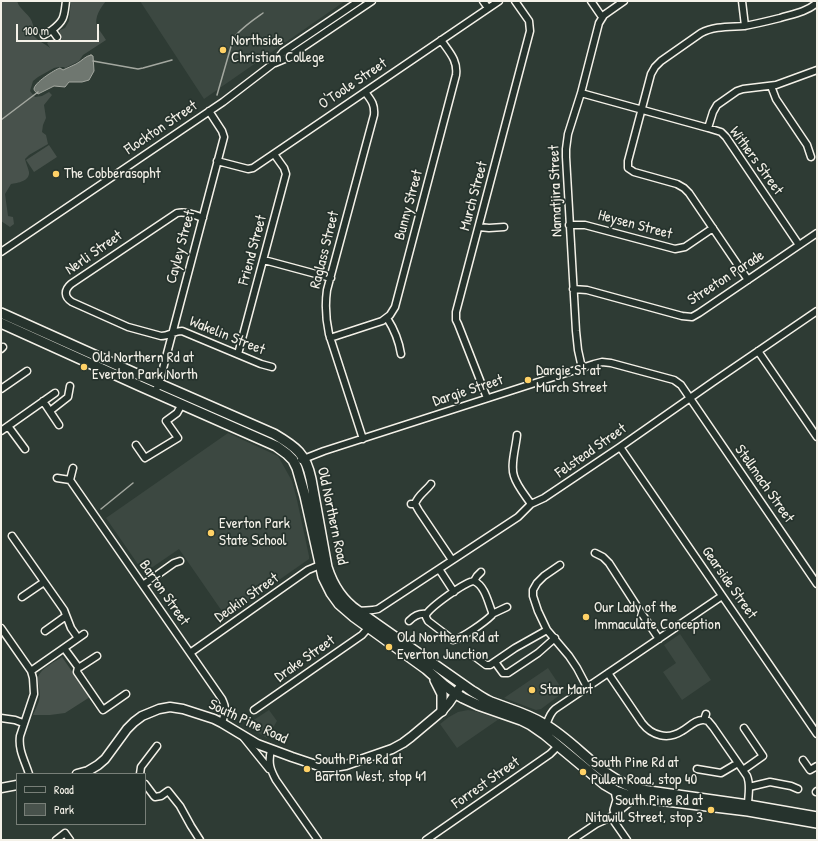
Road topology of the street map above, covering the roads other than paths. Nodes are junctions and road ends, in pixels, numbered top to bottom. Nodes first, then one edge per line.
1 (66, 1) edge
2 (359, 1) edge
3 (372, 1) edge
4 (483, 1) edge
5 (499, 1) edge
6 (515, 1) edge
7 (591, 1) edge
8 (624, 1) edge
9 (742, 1) edge
10 (817, 3) edge
11 (488, 8) junction
12 (602, 17) junction
13 (745, 26) junction
14 (52, 30) junction
15 (44, 35) dead end
16 (57, 37) dead end
17 (442, 40) junction
18 (274, 63) junction
19 (817, 70) edge
20 (771, 86) junction
21 (365, 92) junction
22 (581, 93) junction
23 (642, 110) junction
24 (209, 111) junction
25 (708, 128) junction
26 (274, 154) junction
27 (812, 156) dead end
28 (217, 161) junction
29 (203, 218) junction
30 (569, 224) junction
31 (479, 227) junction
32 (504, 227) dead end
33 (712, 228) junction
34 (817, 233) edge
35 (800, 245) junction
36 (1, 252) edge
37 (264, 260) junction
38 (331, 278) junction
39 (748, 280) junction
40 (573, 290) junction
41 (817, 311) edge
42 (1, 312) edge
43 (387, 318) junction
44 (1, 323) edge
45 (172, 333) junction
46 (330, 338) junction
47 (758, 351) junction
48 (238, 354) junction
49 (401, 354) dead end
50 (272, 367) dead end
51 (582, 368) junction
52 (27, 371) dead end
53 (139, 375) junction
54 (159, 384) junction
55 (70, 386) dead end
56 (140, 386) junction
57 (1, 389) edge
58 (55, 393) dead end
59 (155, 393) junction
60 (487, 398) junction
61 (689, 398) junction
62 (43, 401) junction
63 (182, 404) junction
64 (50, 411) junction
65 (60, 425) dead end
66 (8, 426) junction
67 (1, 431) edge
68 (517, 435) dead end
69 (817, 437) edge
70 (363, 439) junction
71 (136, 445) dead end
72 (620, 447) junction
73 (25, 449) dead end
74 (304, 459) junction
75 (295, 463) junction
76 (73, 468) dead end
77 (57, 478) dead end
78 (70, 480) junction
79 (432, 484) dead end
80 (531, 504) junction
81 (12, 536) dead end
82 (595, 553) dead end
83 (452, 560) junction
84 (180, 561) dead end
85 (320, 565) junction
86 (560, 565) dead end
87 (439, 569) junction
88 (481, 572) dead end
89 (474, 581) junction
90 (44, 582) junction
91 (817, 584) edge
92 (142, 586) junction
93 (454, 592) junction
94 (722, 596) junction
95 (22, 597) dead end
96 (507, 607) dead end
97 (378, 609) junction
98 (358, 611) junction
99 (426, 614) junction
100 (492, 614) junction
101 (66, 616) junction
102 (410, 621) dead end
103 (372, 626) junction
104 (1, 628) edge
105 (547, 630) junction
106 (45, 631) dead end
107 (84, 634) dead end
108 (78, 638) junction
109 (555, 638) junction
110 (659, 638) junction
111 (64, 648) junction
112 (190, 654) junction
113 (97, 656) dead end
114 (474, 656) dead end
115 (495, 662) junction
116 (78, 667) junction
117 (31, 671) junction
118 (608, 673) junction
119 (431, 674) junction
120 (462, 684) junction
121 (587, 687) junction
122 (126, 694) dead end
123 (456, 694) junction
124 (254, 710) dead end
125 (442, 711) junction
126 (1, 718) edge
127 (24, 723) junction
128 (222, 723) junction
129 (744, 728) dead end
130 (545, 729) junction
131 (817, 734) edge
132 (241, 735) junction
133 (157, 746) dead end
134 (558, 746) junction
135 (271, 750) junction
136 (803, 760) dead end
137 (738, 763) junction
138 (817, 766) edge
139 (696, 769) dead end
140 (743, 770) junction
141 (272, 772) junction
142 (29, 773) edge
143 (81, 773) edge
144 (140, 773) edge
145 (16, 785) edge
146 (146, 785) edge
147 (749, 787) junction
148 (1, 788) edge
149 (798, 789) dead end
150 (616, 791) junction
151 (633, 792) junction
152 (748, 805) junction
153 (613, 813) junction
154 (817, 816) edge
155 (817, 823) edge
156 (56, 840) edge
157 (70, 840) edge
158 (200, 840) edge
159 (318, 840) edge
160 (426, 840) edge
161 (572, 840) edge
162 (627, 840) edge

1 - 14 street
2 - 18 street, Flockton Street
3 - 18 street, Flockton Street
4 - 11 street
5 - 11 street, O'Toole Street
6 - 31 street, Murch Street
7 - 12 street
8 - 12 street
9 - 13 street
10 - 13 street
11 - 17 street, O'Toole Street
12 - 22 street, Namatjira Street
13 - 23 street
14 - 15 street
14 - 16 street
17 - 21 street, O'Toole Street
17 - 43 street, Bunny Street
18 - 24 street, Flockton Street
19 - 20 street
20 - 25 street
20 - 27 street
21 - 26 street, O'Toole Street
21 - 38 street, Raglass Street
22 - 23 street, Withers Street
22 - 30 street, Namatjira Street
23 - 25 street, Withers Street
23 - 33 street
24 - 28 street, Cayley Street
24 - 36 street, Flockton Street
25 - 35 street, Withers Street
26 - 28 street, O'Toole Street
26 - 37 street, Friend Street
28 - 29 street, Cayley Street
29 - 45 street, Cayley Street
29 - 45 street, Nerli Street
30 - 33 street, Heysen Street
30 - 40 street, Namatjira Street
31 - 32 street
31 - 60 street, Murch Street
33 - 39 street
34 - 35 street, Streeton Parade
35 - 39 street, Streeton Parade
37 - 38 street
37 - 48 street, Friend Street
38 - 46 street, Raglass Street
39 - 40 street, Streeton Parade
40 - 51 street, Namatjira Street
41 - 47 street, Felstead Street
42 - 53 highway, Old Northern Road
43 - 46 street
43 - 49 street
44 - 56 highway, Old Northern Road
45 - 48 street, Wakelin Street
45 - 54 street, Cayley Street
46 - 70 street, Raglass Street
47 - 61 street, Felstead Street
47 - 69 street
48 - 50 street, Wakelin Street
51 - 60 street, Dargie Street
51 - 61 street, Dargie Street
52 - 57 street
53 - 54 highway, Old Northern Road
53 - 56 highway
54 - 59 street, Cayley Street
54 - 74 highway, Old Northern Road
55 - 64 street
56 - 59 highway, Old Northern Road
58 - 62 street
59 - 63 highway, Old Northern Road
60 - 70 street, Dargie Street
61 - 72 street, Felstead Street
61 - 91 street, Stellmach Street
62 - 64 street
62 - 66 street
63 - 71 street
63 - 75 highway, Old Northern Road
64 - 65 street
66 - 67 street
66 - 73 street
68 - 80 street
70 - 74 street, Dargie Street
72 - 80 street, Felstead Street
72 - 94 street, Gearside Street
74 - 75 street, Dargie Street
74 - 98 highway, Old Northern Road
75 - 85 highway, Old Northern Road
76 - 78 street
77 - 78 street
78 - 92 street, Barton Street
79 - 83 street
80 - 83 street, Felstead Street
81 - 90 street
82 - 110 street
83 - 87 street, Felstead Street
84 - 92 street
85 - 103 highway, Old Northern Road
85 - 112 street, Deakin Street
86 - 105 street
87 - 93 street
87 - 97 street, Felstead Street
88 - 89 street
89 - 93 street
89 - 100 street
90 - 95 street
90 - 101 street
92 - 112 street, Barton Street
93 - 99 street
94 - 110 street
94 - 131 street, Gearside Street
96 - 100 street
97 - 98 street, Felstead Street
97 - 103 street
98 - 103 highway, Old Northern Road
99 - 100 street
99 - 102 street
101 - 106 street
101 - 108 street
103 - 119 highway, Old Northern Road
103 - 120 highway, Old Northern Road
103 - 124 street, Drake Street
104 - 117 street
105 - 109 street
105 - 115 street
107 - 108 street
108 - 111 street
109 - 115 street
109 - 121 street
110 - 118 street
111 - 116 street
111 - 117 street
112 - 128 street, Barton Street
113 - 116 street
114 - 115 street
116 - 122 street
117 - 127 street
118 - 121 street
118 - 137 street
119 - 123 highway, Old Northern Road
119 - 125 highway
120 - 123 main road, South Pine Road
120 - 130 highway
121 - 130 street
123 - 125 main road, South Pine Road
123 - 130 highway
125 - 135 main road, South Pine Road
126 - 127 street
127 - 142 street
128 - 132 main road, South Pine Road
128 - 143 main road, South Pine Road
129 - 140 street
130 - 134 highway
130 - 151 highway
132 - 135 main road, South Pine Road
132 - 141 street
133 - 144 street
134 - 150 highway
134 - 160 street, Forrest Street
135 - 141 street
136 - 138 street
137 - 139 street
137 - 140 street
140 - 147 street
141 - 159 street
145 - 148 main road
146 - 158 street
147 - 149 street
147 - 152 street
150 - 151 highway
150 - 153 highway
151 - 152 highway
151 - 153 street
151 - 155 highway
152 - 154 highway
153 - 161 street
153 - 162 street
156 - 157 street

